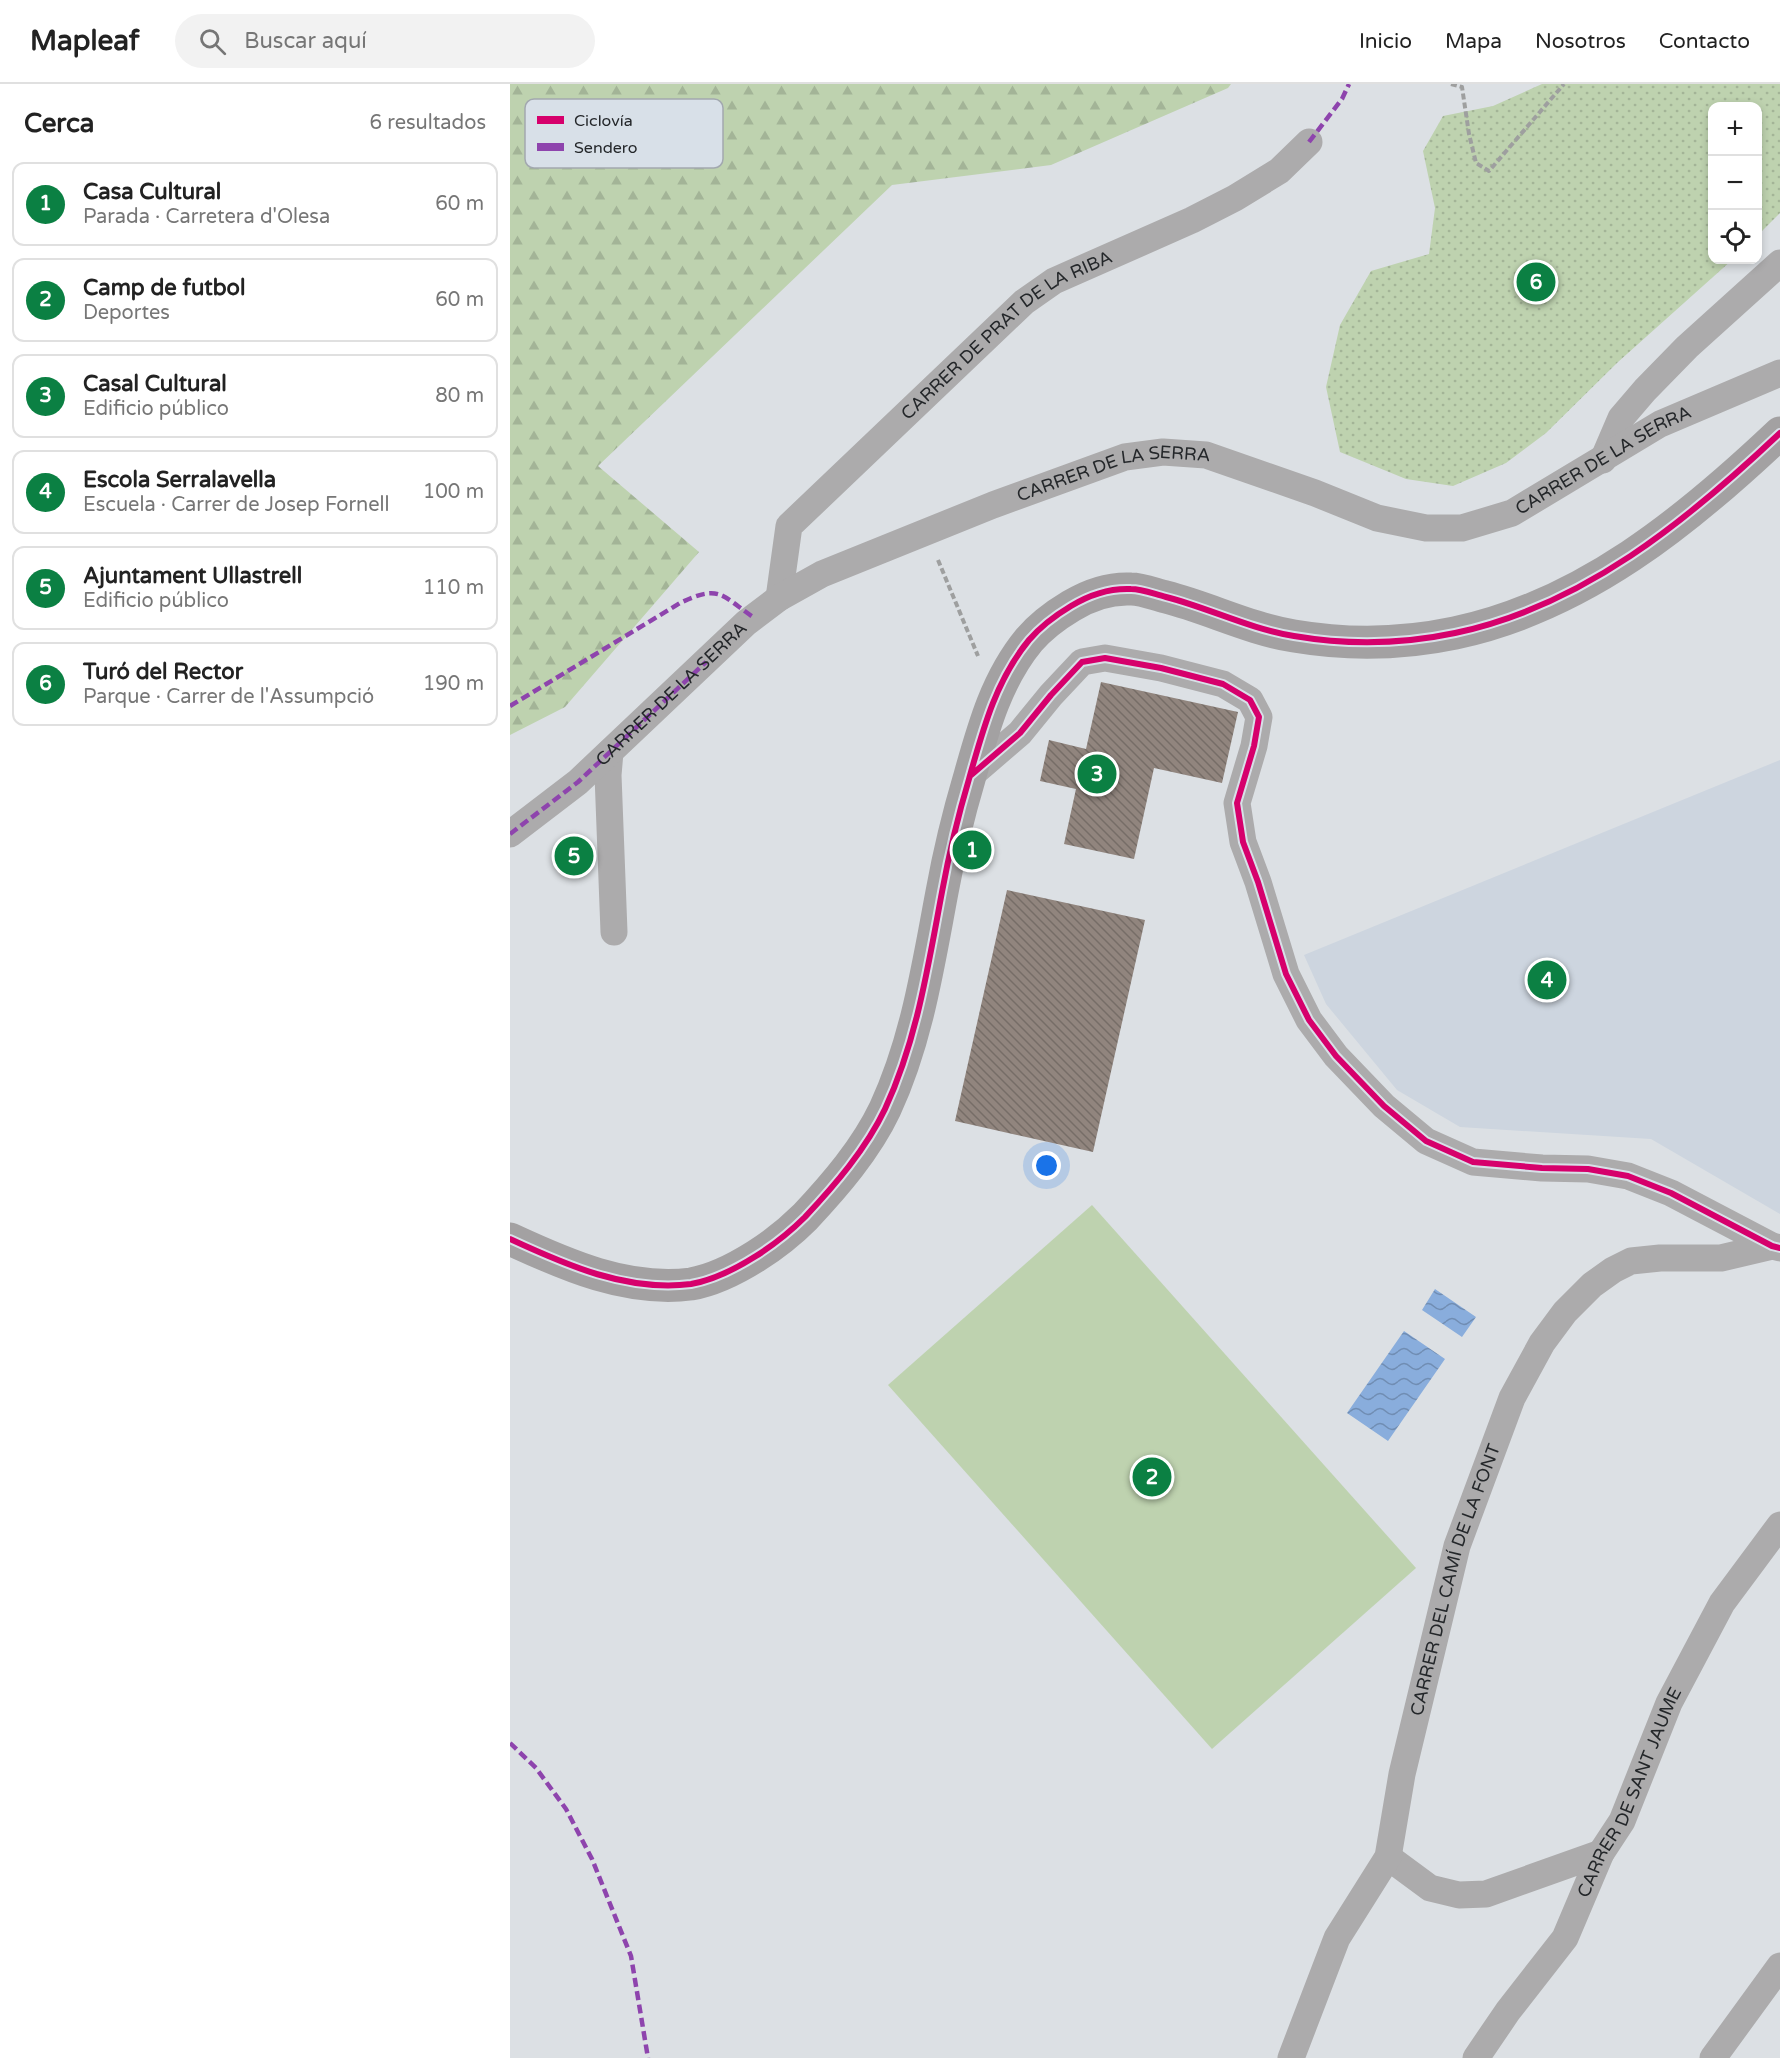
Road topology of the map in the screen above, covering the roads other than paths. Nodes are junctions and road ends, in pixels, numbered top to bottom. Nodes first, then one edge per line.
1 (1309, 141) dead end
2 (1780, 263) edge
3 (1780, 373) edge
4 (1780, 433) edge
5 (1603, 460) junction
6 (780, 598) junction
7 (610, 752) junction
8 (970, 776) junction
9 (510, 834) edge
10 (614, 932) dead end
11 (510, 1239) edge
12 (1776, 1247) edge
13 (1780, 1526) edge
14 (1601, 1853) junction
15 (1388, 1857) junction
16 (1780, 1966) edge
17 (1291, 2058) edge
18 (1476, 2058) edge
19 (1713, 2058) edge

1 - 6 street, CARRER DE PRAT DE LA RIBA
2 - 5 street
3 - 5 street, CARRER DE LA SERRA
4 - 8 street
5 - 6 street, CARRER DE LA SERRA
6 - 7 street, CARRER DE LA SERRA
7 - 9 street, CARRER DE LA SERRA
7 - 10 street
8 - 11 street
8 - 12 street
12 - 15 street, CARRER DEL CAMÍ DE LA FONT
13 - 14 street, CARRER DE SANT JAUME
14 - 15 street
14 - 18 street, CARRER DE SANT JAUME
15 - 17 street
16 - 19 street

